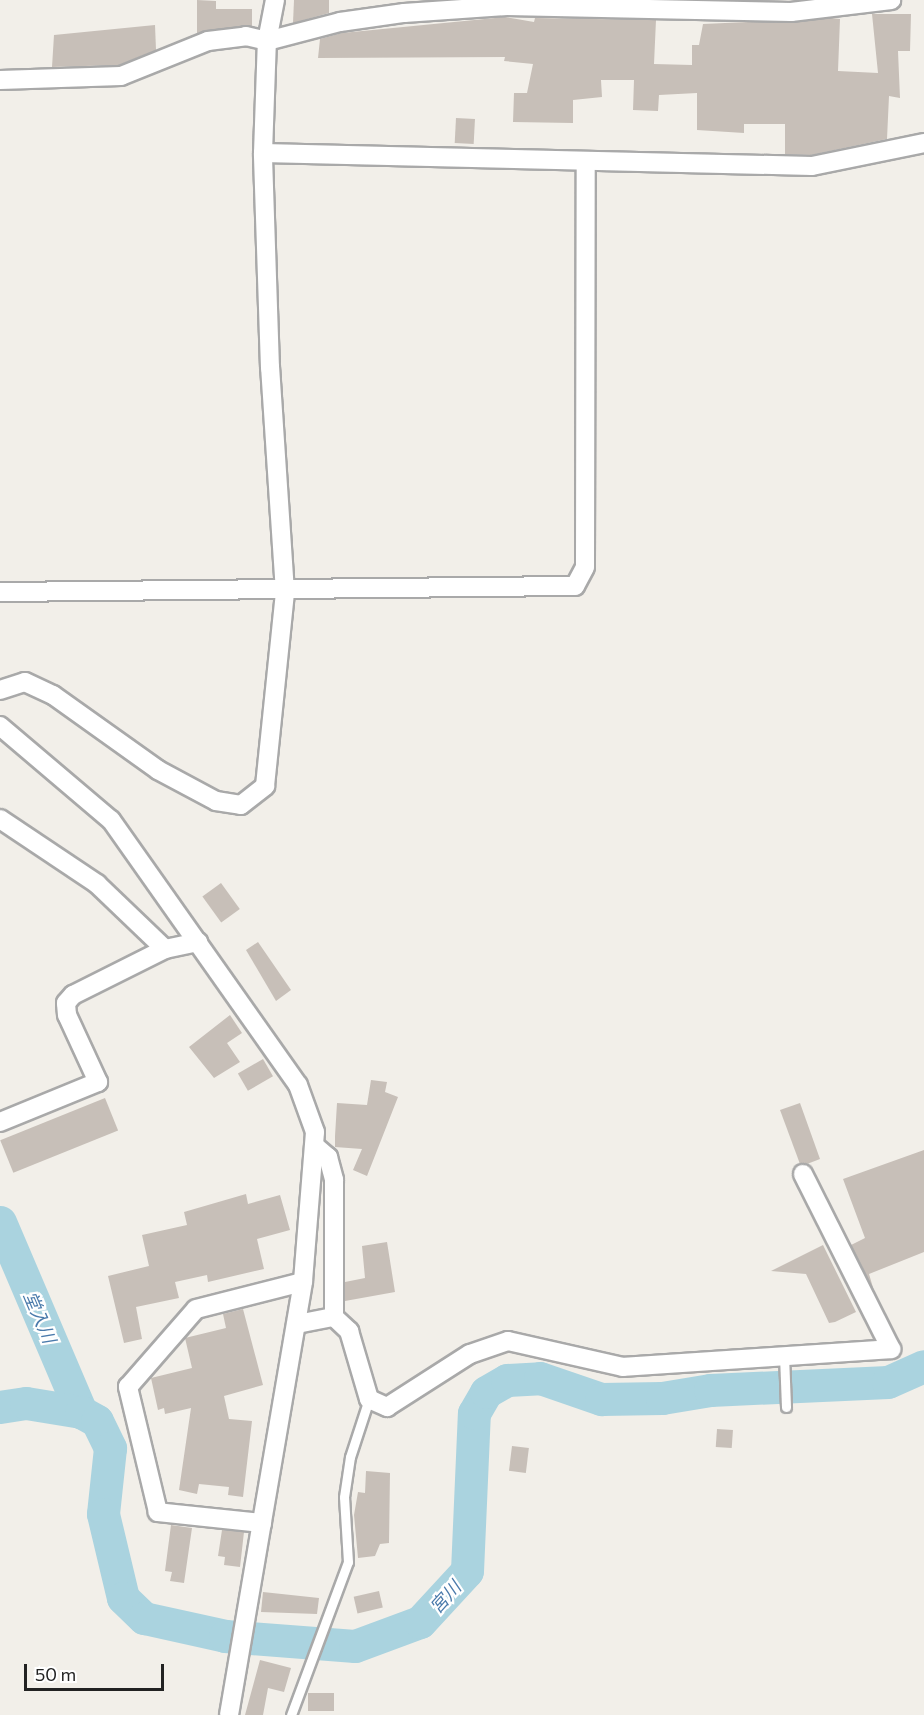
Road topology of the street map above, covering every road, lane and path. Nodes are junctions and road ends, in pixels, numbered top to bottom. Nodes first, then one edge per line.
1 (275, 0) edge
2 (891, 0) edge
3 (550, 3) edge
4 (267, 41) junction
5 (0, 80) edge
6 (924, 143) edge
7 (263, 153) junction
8 (586, 161) junction
9 (0, 592) edge
10 (285, 592) junction
11 (0, 690) edge
12 (0, 726) edge
13 (0, 819) edge
14 (198, 942) junction
15 (165, 949) junction
16 (0, 1122) edge
17 (316, 1147) junction
18 (803, 1174) dead end
19 (303, 1282) junction
20 (334, 1317) junction
21 (297, 1324) junction
22 (784, 1354) junction
23 (369, 1399) junction
24 (786, 1403) dead end
25 (262, 1523) junction
26 (229, 1715) edge
27 (291, 1715) edge

1 - 4 street
2 - 3 street
3 - 4 street
4 - 5 street
4 - 7 street
6 - 8 street
7 - 8 street
7 - 10 street
8 - 10 street
9 - 10 street
10 - 11 street
12 - 14 street
13 - 15 street
14 - 15 street
14 - 17 street
15 - 16 street
17 - 19 street
17 - 20 street
18 - 22 street
19 - 21 street
19 - 25 street
20 - 21 street
20 - 23 street
21 - 25 street
22 - 23 street
22 - 24 lane
23 - 27 lane
25 - 26 street

